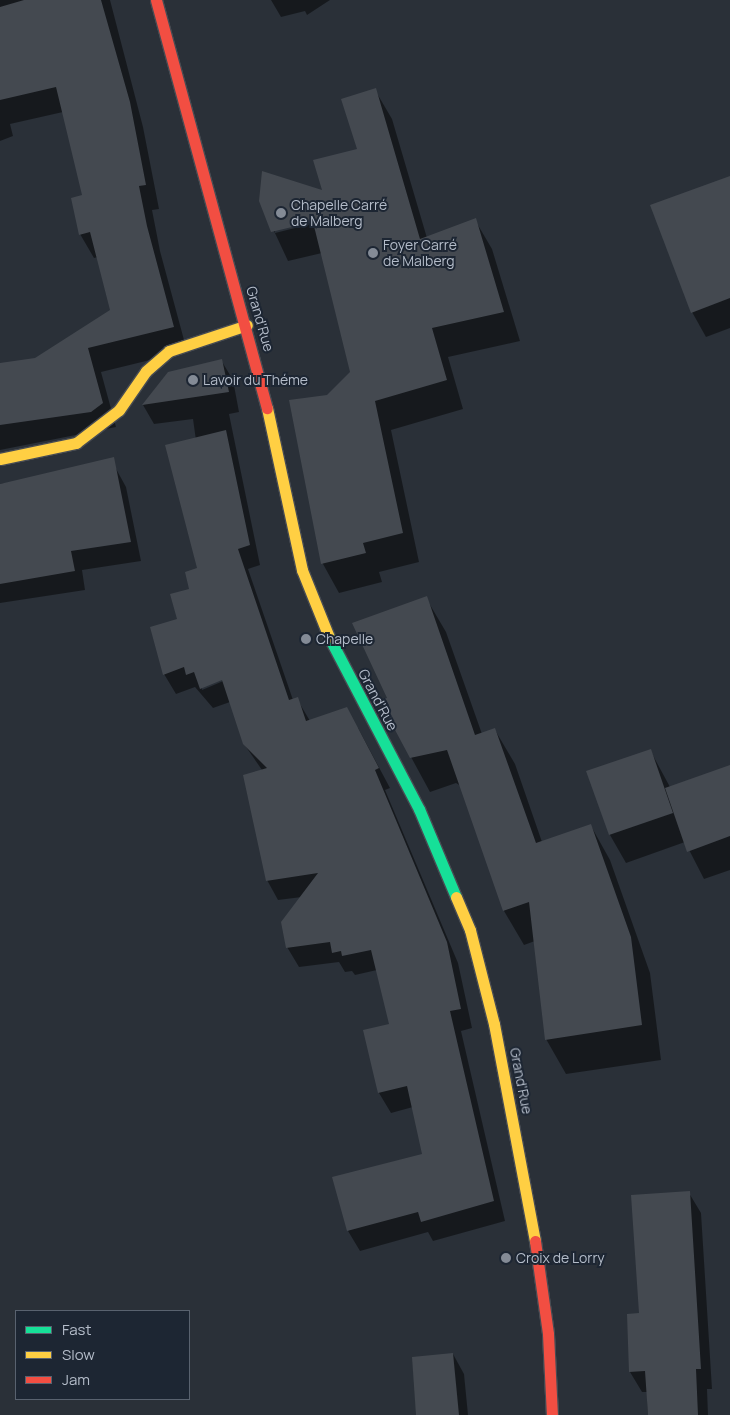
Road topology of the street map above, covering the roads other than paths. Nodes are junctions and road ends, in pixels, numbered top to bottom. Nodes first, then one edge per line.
1 (156, 0) edge
2 (247, 325) junction
3 (0, 459) edge
4 (552, 1415) edge

1 - 2 street, Grand'Rue
2 - 3 street
2 - 4 street, Grand'Rue

